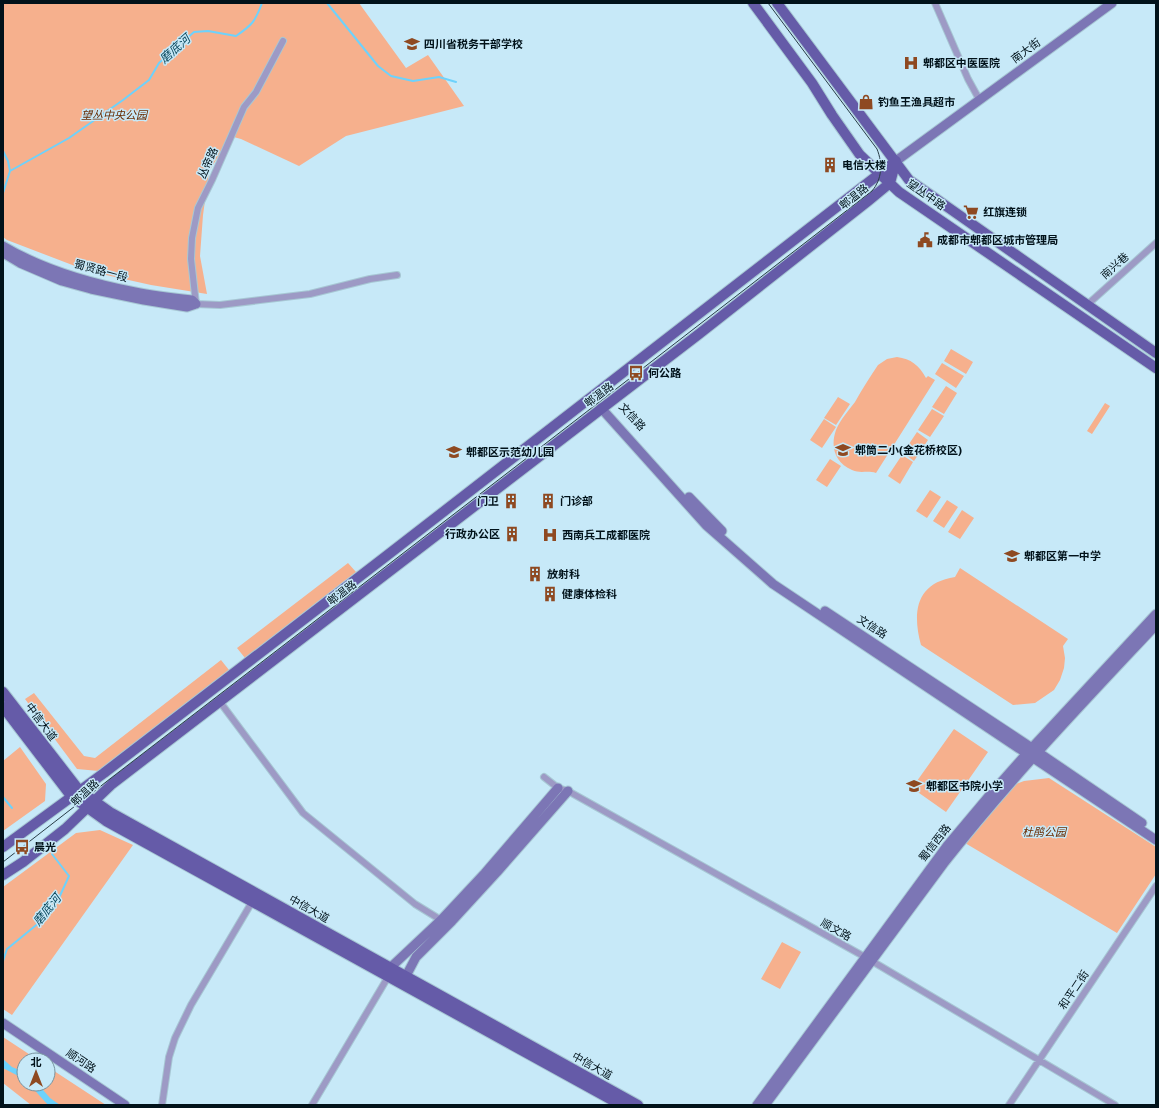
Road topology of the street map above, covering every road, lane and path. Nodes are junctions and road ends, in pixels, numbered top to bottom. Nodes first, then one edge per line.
1 (754, 3) edge
2 (777, 3) edge
3 (936, 3) edge
4 (1112, 3) edge
5 (283, 41) dead end
6 (979, 99) junction
7 (896, 161) junction
8 (880, 174) junction
9 (890, 183) junction
10 (1156, 243) edge
11 (4, 254) edge
12 (397, 275) dead end
13 (196, 304) junction
14 (1087, 304) junction
15 (1156, 352) edge
16 (1156, 368) edge
17 (603, 407) junction
18 (1156, 614) edge
19 (1156, 625) edge
20 (3, 692) edge
21 (220, 702) junction
22 (3, 707) edge
23 (1032, 753) junction
24 (544, 777) dead end
25 (558, 788) junction
26 (568, 790) junction
27 (75, 793) junction
28 (90, 804) junction
29 (1156, 833) edge
30 (1156, 840) edge
31 (3, 847) edge
32 (3, 875) edge
33 (1156, 886) edge
34 (252, 902) junction
35 (441, 920) junction
36 (868, 959) junction
37 (389, 972) junction
38 (406, 976) junction
39 (3, 1023) edge
40 (1040, 1060) junction
41 (125, 1105) edge
42 (162, 1105) edge
43 (312, 1105) edge
44 (621, 1105) edge
45 (638, 1105) edge
46 (757, 1105) edge
47 (765, 1105) edge
48 (1009, 1105) edge
49 (1115, 1105) edge

1 - 8 main road, 望丛中路
2 - 7 main road, 望丛中路
3 - 6 street
4 - 6 street, 南大街
5 - 13 street, 丛帝路
6 - 7 street, 南大街
7 - 8 main road, 郫温路
7 - 9 main road
7 - 14 main road, 望丛中路
8 - 9 main road, 望丛中路
8 - 27 main road, 郫温路
9 - 16 main road, 望丛中路
9 - 17 main road, 郫温路
10 - 14 street, 南兴巷
11 - 13 street, 蜀贤路一段
12 - 13 street, 蜀贤路一段
14 - 15 main road, 望丛中路
17 - 21 main road, 郫温路
17 - 23 street
18 - 23 street, 蜀信西路
19 - 23 street, 蜀信西路
20 - 27 main road, 中信大道
21 - 28 main road, 郫温路
21 - 35 street
22 - 27 main road, 中信大道
23 - 29 street
23 - 30 street
23 - 36 street, 蜀信西路
24 - 25 street, 顺文路
25 - 26 street, 顺文路
25 - 35 street
26 - 36 street, 顺文路
26 - 38 street
27 - 28 main road, 中信大道
27 - 31 main road, 郫温路
28 - 32 main road, 郫温路
28 - 34 main road, 中信大道
28 - 37 main road, 中信大道
33 - 40 street, 和平二街
34 - 37 main road, 中信大道
34 - 42 street
35 - 37 street
36 - 40 street, 顺文路
36 - 46 street, 蜀信西路
36 - 47 street, 蜀信西路
37 - 38 main road, 中信大道
37 - 43 street
37 - 44 main road, 中信大道
38 - 45 main road, 中信大道
39 - 41 street, 顺河路
40 - 48 street, 和平二街
40 - 49 street, 顺文路

